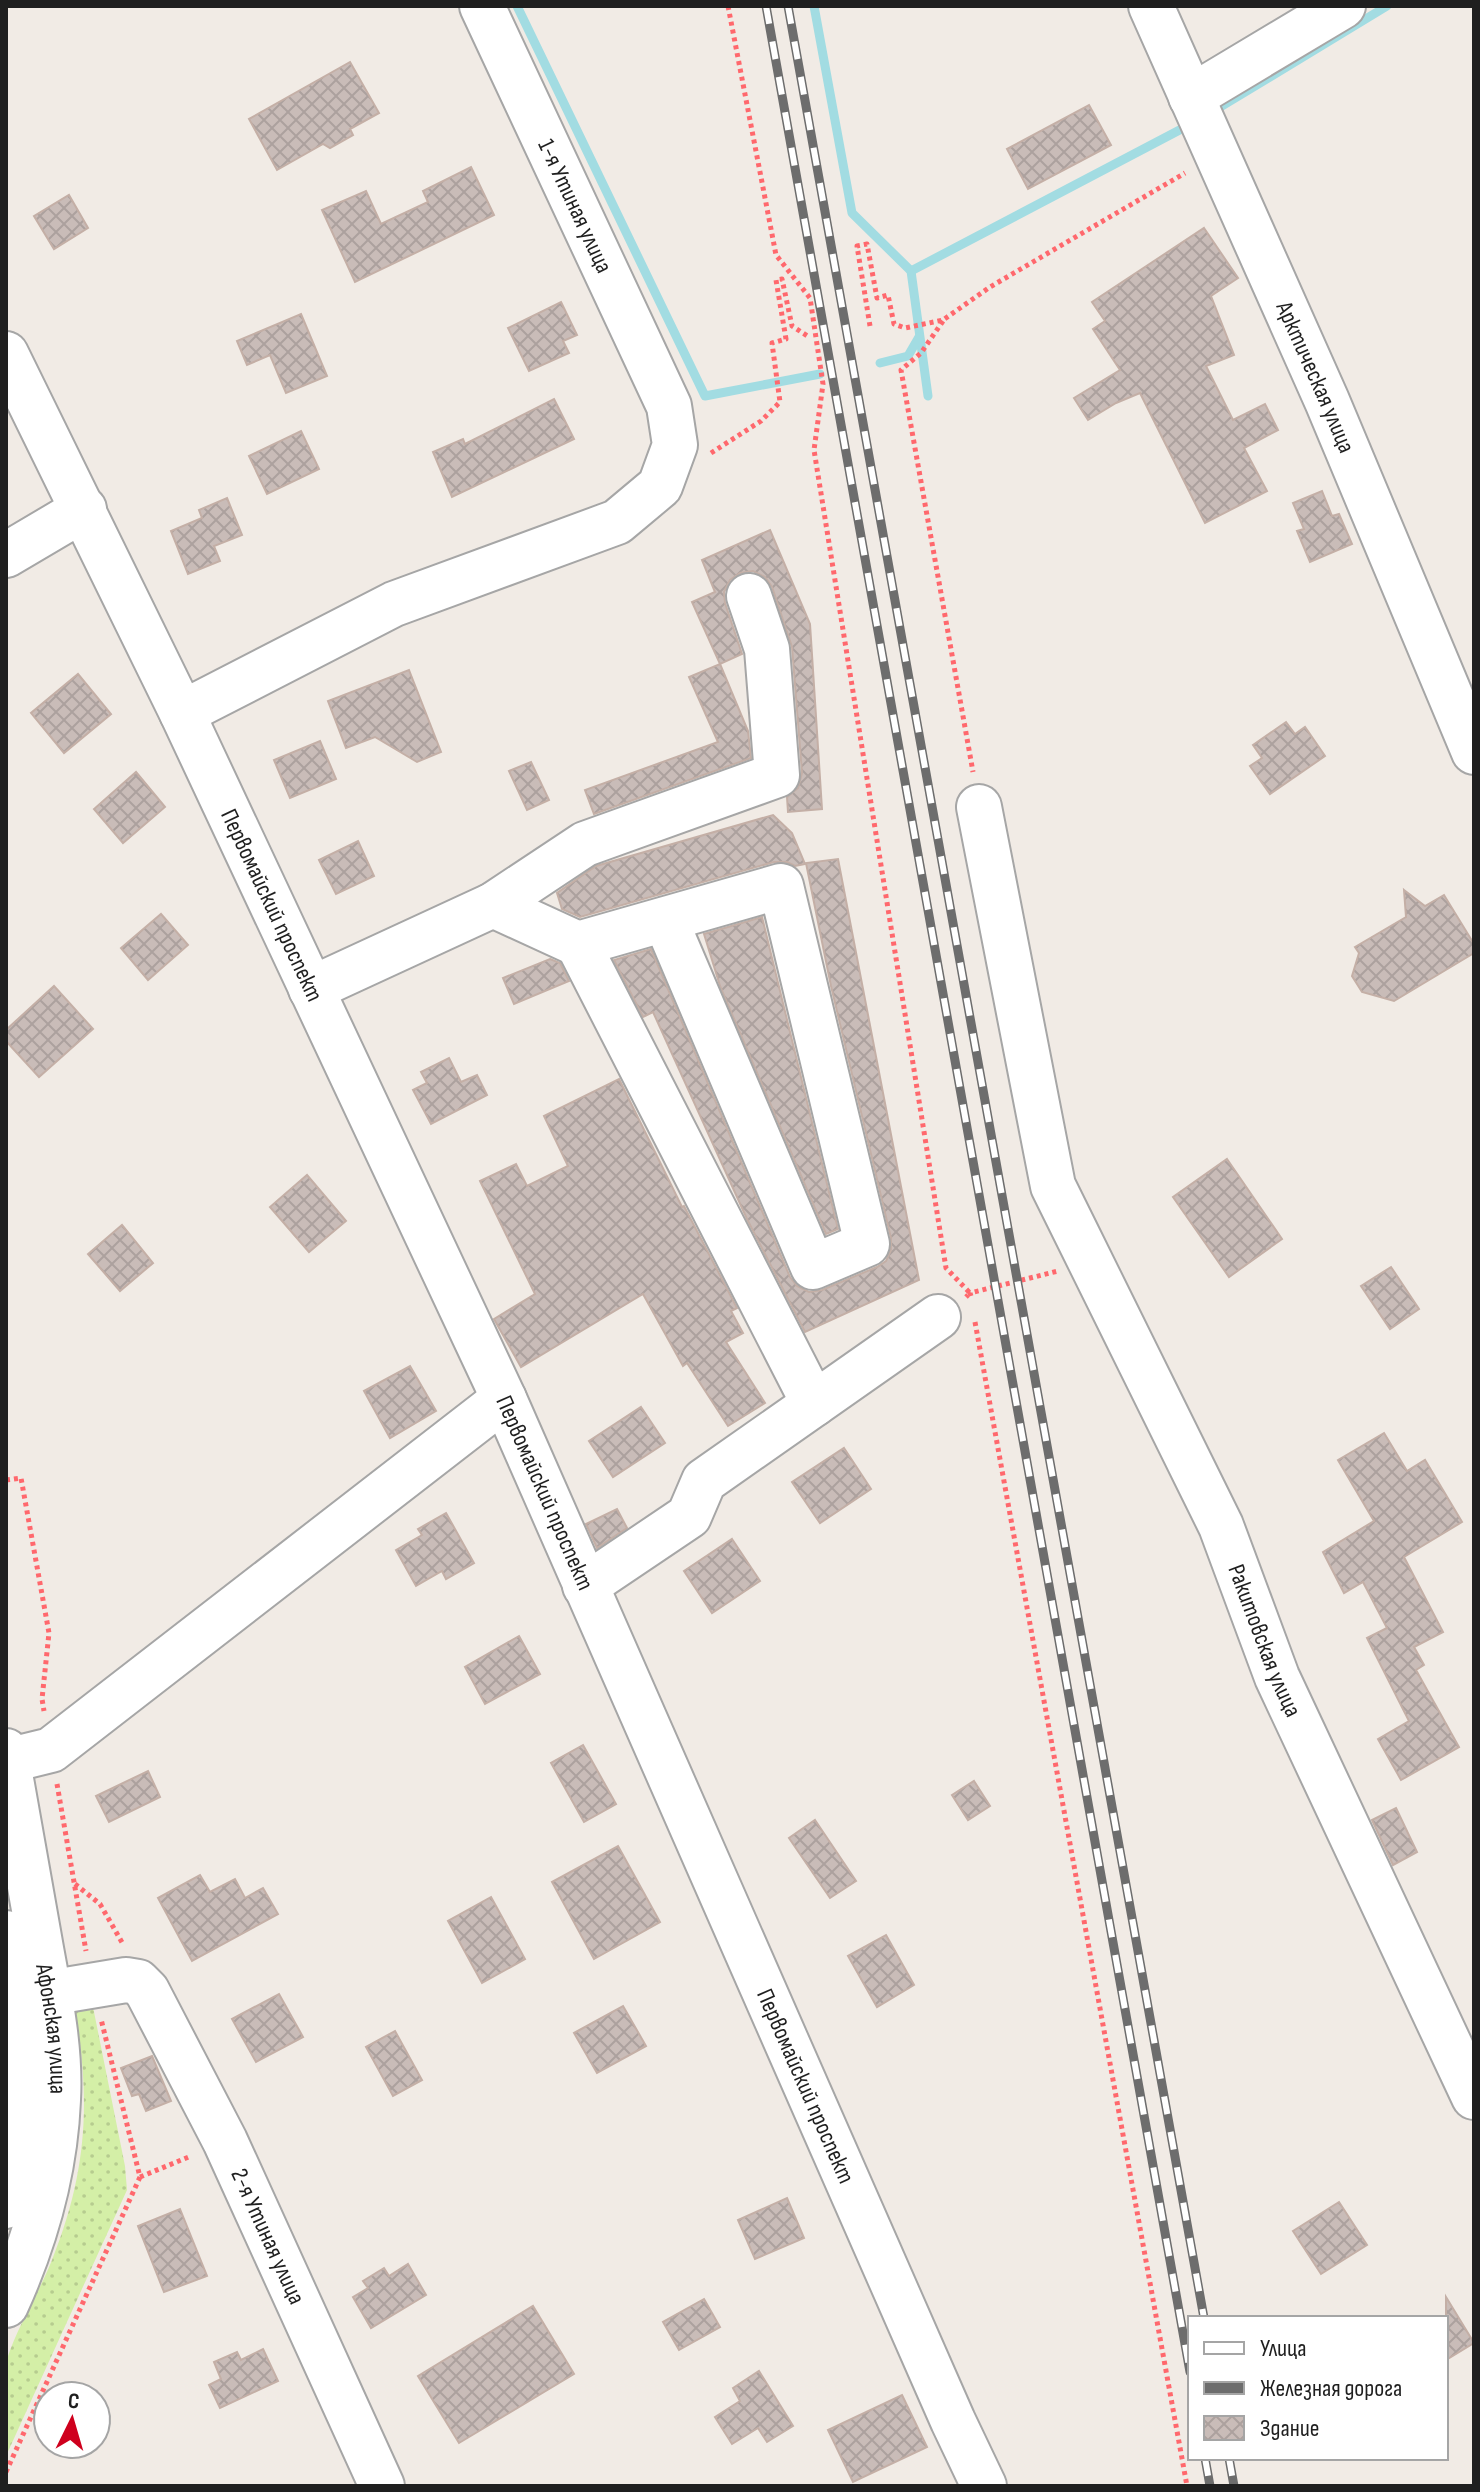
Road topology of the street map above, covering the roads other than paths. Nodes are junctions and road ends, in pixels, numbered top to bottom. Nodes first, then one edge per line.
1 (482, 6) edge
2 (1151, 6) edge
3 (1343, 6) edge
4 (1191, 97) junction
5 (6, 354) edge
6 (84, 509) junction
7 (6, 555) edge
8 (749, 596) dead end
9 (182, 713) junction
10 (1474, 752) edge
11 (979, 807) road end
12 (493, 905) junction
13 (665, 919) junction
14 (578, 944) junction
15 (311, 989) junction
16 (954, 1305) road end
17 (504, 1399) junction
18 (814, 1404) junction
19 (585, 1586) junction
20 (7, 1757) edge
21 (6, 1933) edge
22 (33, 1995) junction
23 (1474, 2097) edge
24 (6, 2206) edge
25 (6, 2305) edge
26 (382, 2486) edge
27 (984, 2486) edge

1 - 9 street, 1-я Утиная улица
2 - 4 street, Арктическая улица
3 - 4 street
4 - 10 street, Арктическая улица
5 - 6 street, Первомайский проспект
6 - 7 street
6 - 9 street, Первомайский проспект
8 - 12 street
9 - 15 street, Первомайский проспект
11 - 23 street, Ракитовская улица
12 - 14 street
12 - 15 street
13 - 13 street
13 - 14 street
14 - 18 street
15 - 17 street, Первомайский проспект
16 - 18 street
17 - 19 street, Первомайский проспект
17 - 20 street
18 - 19 street
19 - 27 street, Первомайский проспект
20 - 22 street, Афонская улица
21 - 22 street, Афонская улица
22 - 24 street, Афонская улица
22 - 25 street, Афонская улица
22 - 26 street, 2-я Утиная улица

